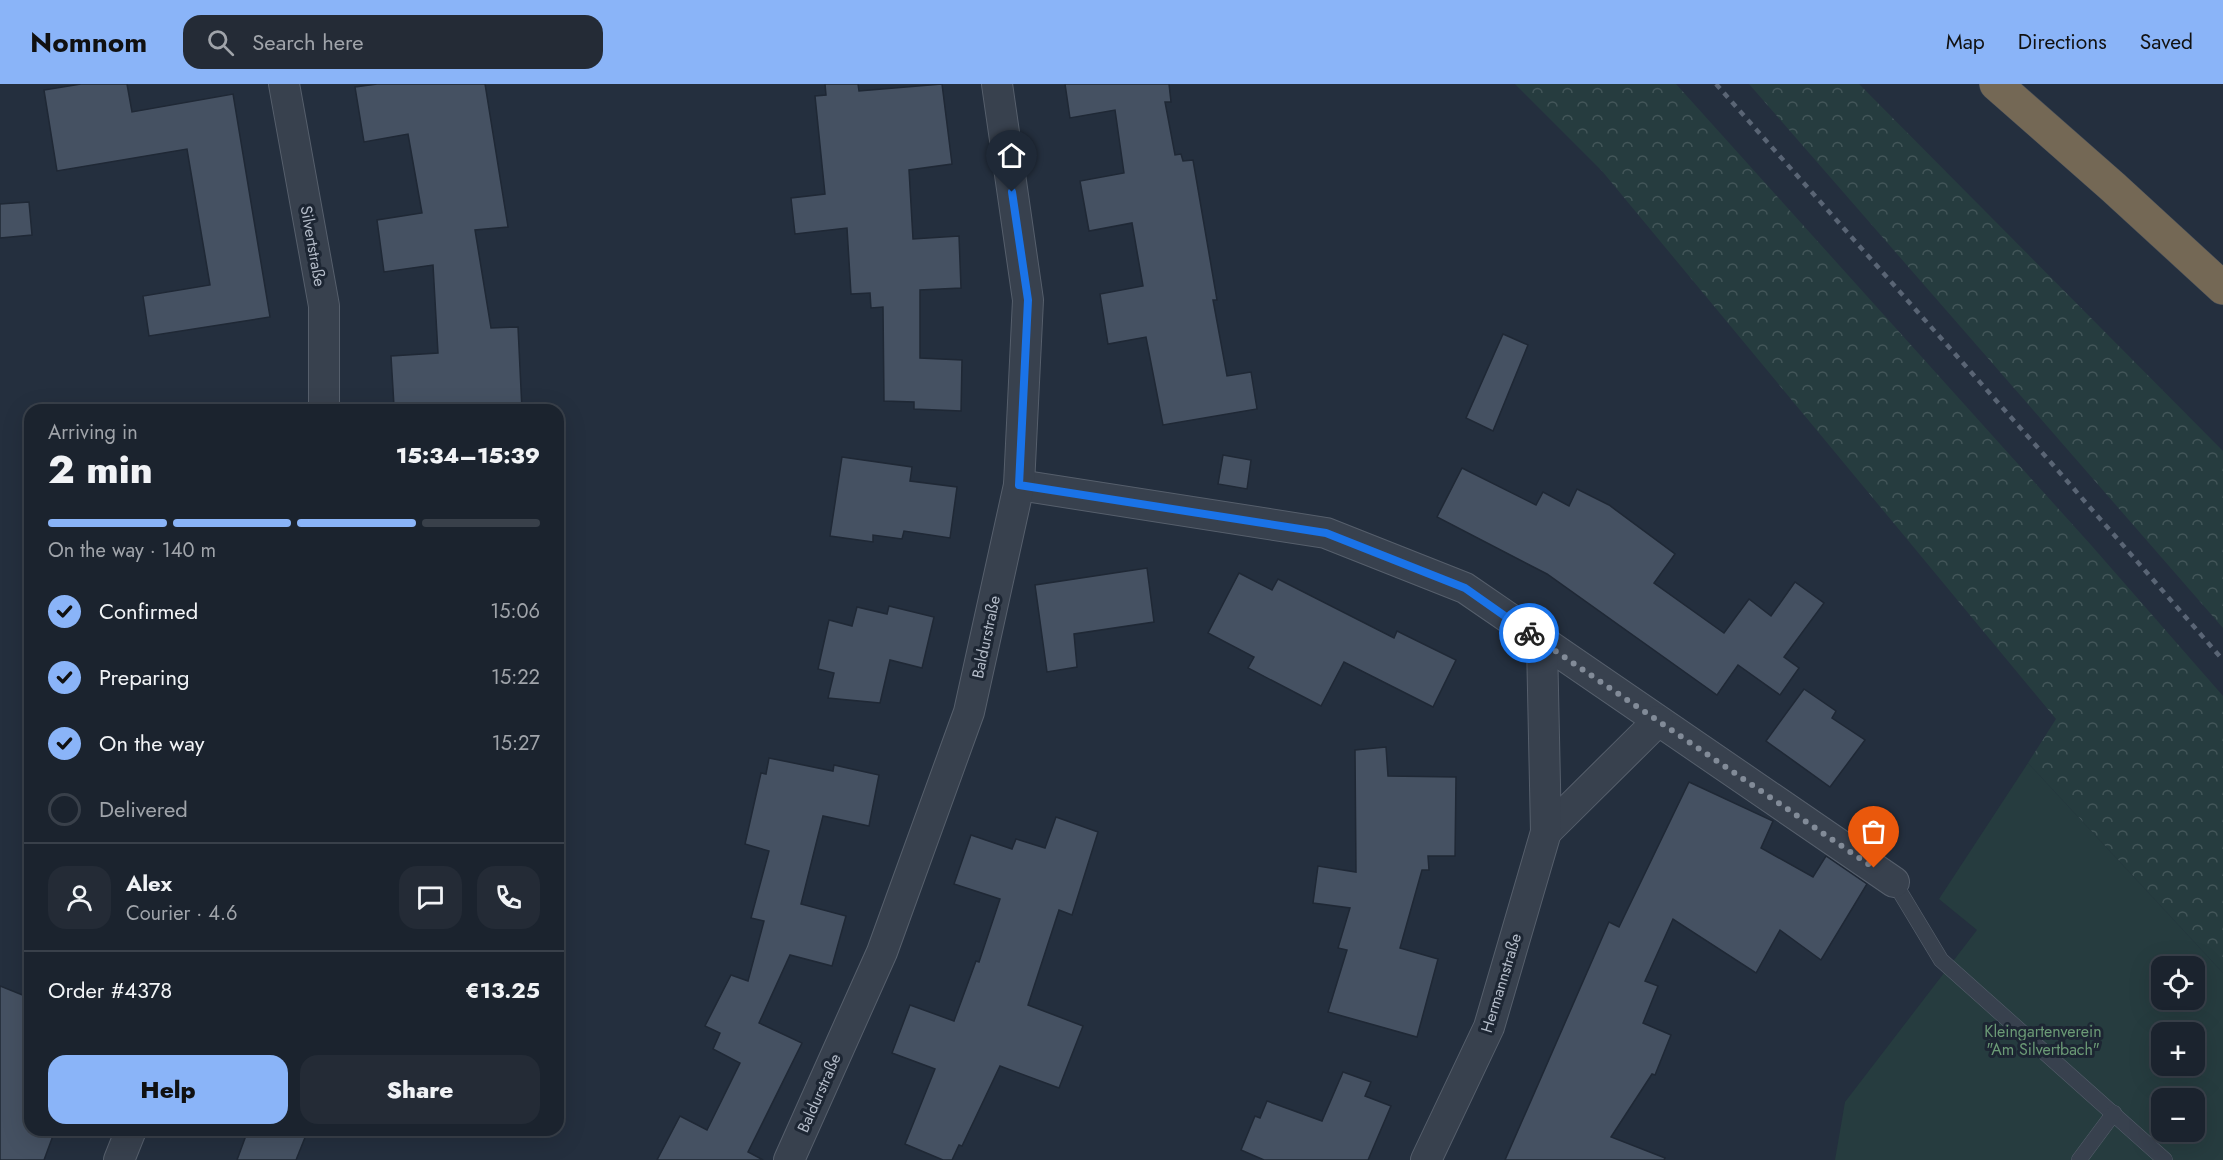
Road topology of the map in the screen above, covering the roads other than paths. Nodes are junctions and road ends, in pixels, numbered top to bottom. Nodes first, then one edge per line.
1 (284, 84) edge
2 (997, 84) edge
3 (1996, 84) edge
4 (2223, 288) edge
5 (324, 404) edge
6 (1019, 485) junction
7 (1542, 643) junction
8 (1658, 721) junction
9 (1546, 832) junction
10 (1894, 882) joint
11 (2114, 1113) junction
12 (129, 1136) edge
13 (119, 1160) edge
14 (789, 1160) edge
15 (1426, 1160) edge
16 (2079, 1160) edge
17 (2165, 1160) edge

1 - 5 street, Silvertstraße
2 - 6 street, Baldurstraße
3 - 4 highway
6 - 7 street
6 - 14 street, Baldurstraße
7 - 8 street
7 - 9 street, Hermannstraße
8 - 9 street, Hermannstraße
8 - 10 street
9 - 15 street, Hermannstraße
10 - 11 lane
11 - 16 lane
11 - 17 lane
12 - 13 street

